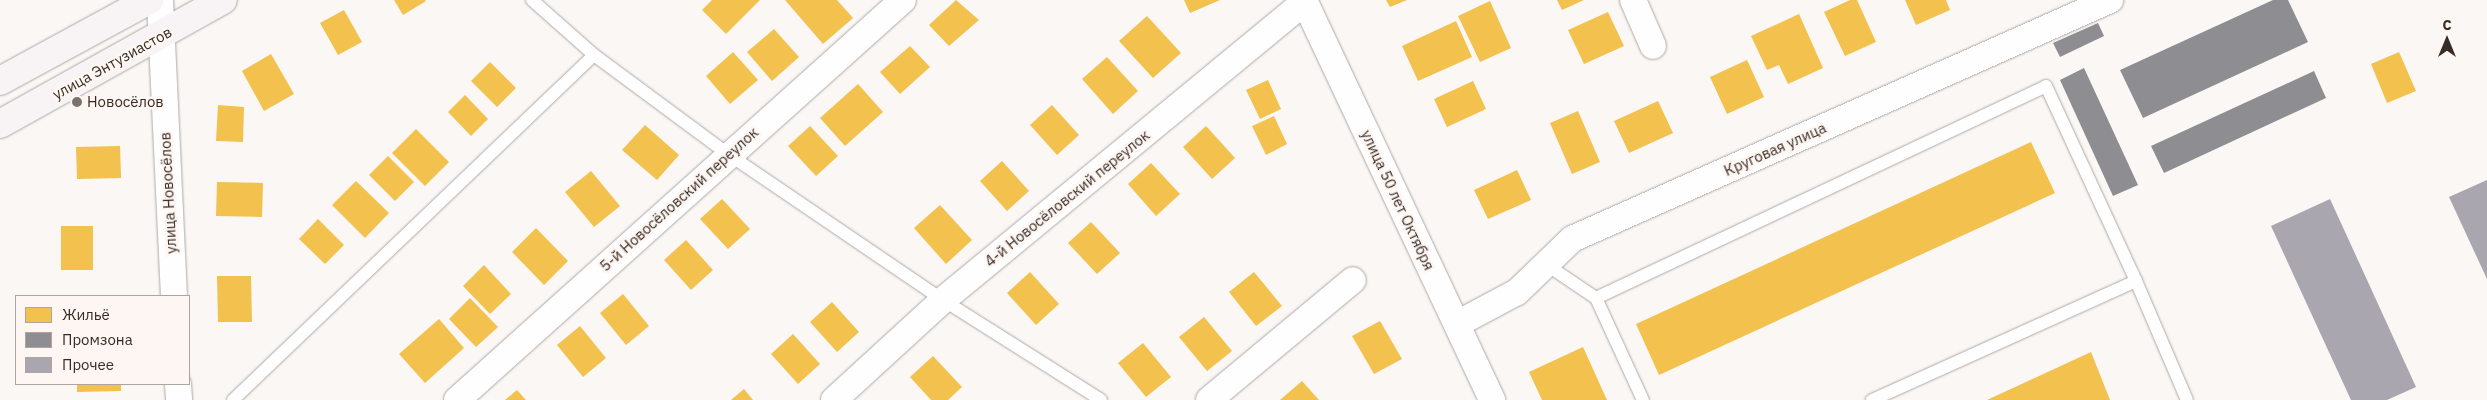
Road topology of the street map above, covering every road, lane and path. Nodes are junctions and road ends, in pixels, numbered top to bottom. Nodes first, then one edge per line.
1 (149, 0) edge
2 (160, 0) edge
3 (223, 0) edge
4 (532, 0) edge
5 (903, 0) edge
6 (1633, 0) edge
7 (2110, 0) edge
8 (1304, 1) edge
9 (161, 36) junction
10 (1653, 46) dead end
11 (594, 56) junction
12 (0, 81) edge
13 (0, 124) edge
14 (728, 154) junction
15 (1548, 265) junction
16 (1353, 280) dead end
17 (2136, 281) junction
18 (174, 295) edge
19 (1596, 298) junction
20 (943, 300) junction
21 (1457, 324) junction
22 (178, 385) edge
23 (179, 400) edge
24 (233, 400) edge
25 (457, 400) edge
26 (834, 400) edge
27 (1101, 400) edge
28 (1209, 400) edge
29 (1492, 400) edge
30 (1643, 400) edge
31 (1872, 400) edge
32 (2187, 400) edge

1 - 12 main road
2 - 9 street, улица Новосёлов
3 - 9 main road, улица Энтузиастов
4 - 11 lane
5 - 14 street, 5-й Новосёловский переулок
6 - 10 street
7 - 15 street, Круговая улица
8 - 20 street, 4-й Новосёловский переулок
8 - 21 street, улица 50 лет Октября
9 - 13 main road, улица Энтузиастов
9 - 18 street, улица Новосёлов
11 - 14 lane
11 - 24 lane
14 - 20 lane
14 - 25 street, 5-й Новосёловский переулок
15 - 19 lane
15 - 21 street, Круговая улица
16 - 28 street
17 - 19 lane
17 - 31 lane
17 - 32 lane
19 - 30 lane
20 - 26 street, 4-й Новосёловский переулок
20 - 27 lane
21 - 29 street, улица 50 лет Октября
22 - 23 street

